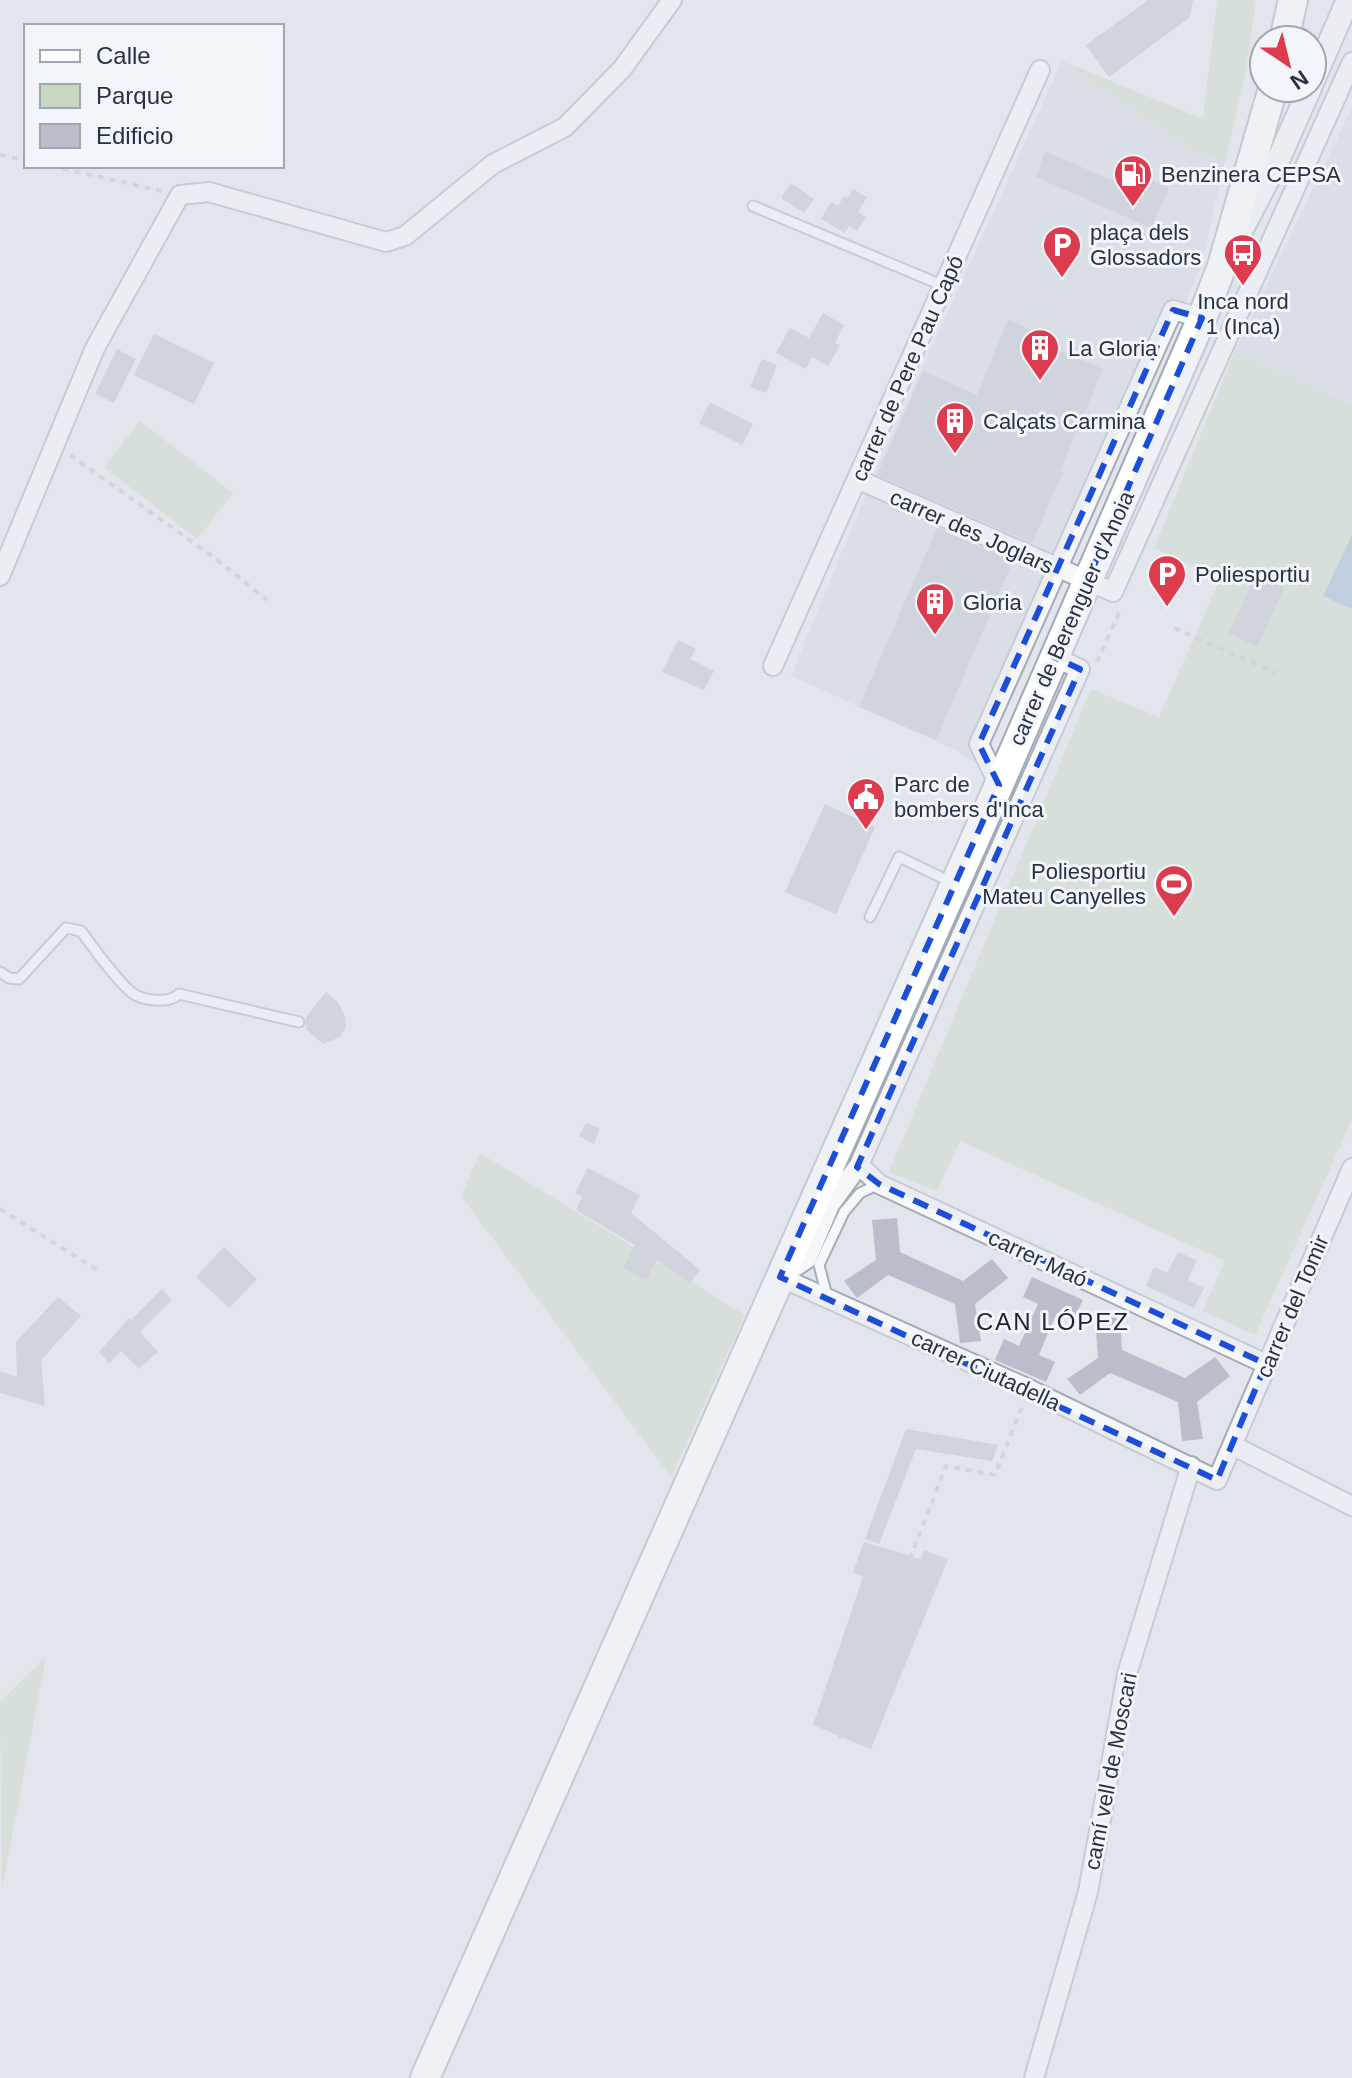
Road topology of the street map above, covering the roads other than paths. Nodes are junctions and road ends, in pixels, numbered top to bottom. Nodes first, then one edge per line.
1 (672, 0) edge
2 (1293, 0) edge
3 (1348, 0) edge
4 (1288, 24) edge
5 (1328, 46) edge
6 (1352, 62) edge
7 (1040, 70) dead end
8 (1268, 104) edge
9 (1303, 104) edge
10 (753, 206) dead end
11 (1222, 266) junction
12 (944, 286) junction
13 (1202, 318) junction
14 (857, 479) junction
15 (1056, 568) junction
16 (0, 576) edge
17 (1088, 580) junction
18 (1054, 657) junction
19 (773, 666) dead end
20 (999, 785) junction
21 (954, 884) junction
22 (870, 917) dead end
23 (0, 972) edge
24 (299, 1022) dead end
25 (859, 1165) junction
26 (1352, 1168) edge
27 (879, 1184) junction
28 (780, 1277) junction
29 (828, 1298) junction
30 (1266, 1364) junction
31 (1232, 1445) junction
32 (1191, 1466) junction
33 (1352, 1506) edge
34 (425, 2078) edge
35 (1034, 2078) edge

1 - 16 street
2 - 4 main road
3 - 5 street
6 - 17 street, carrer des Joglars
7 - 12 street, carrer de Pere Pau Capó
8 - 11 main road, carrer de Berenguer d'Anoia
9 - 11 street
10 - 12 lane
11 - 13 main road, carrer de Berenguer d'Anoia
12 - 14 street, carrer de Pere Pau Capó
13 - 15 street
13 - 17 main road, carrer de Berenguer d'Anoia
14 - 15 street, carrer des Joglars
14 - 19 street, carrer de Pere Pau Capó
15 - 17 street, carrer des Joglars
15 - 20 street
17 - 18 main road, carrer de Berenguer d'Anoia
18 - 20 main road, carrer de Berenguer d'Anoia
18 - 25 street
20 - 21 main road, carrer de Berenguer d'Anoia
21 - 22 lane
21 - 28 main road, carrer de Berenguer d'Anoia
23 - 24 lane
25 - 27 street, carrer Maó
25 - 28 street
26 - 30 street, carrer del Tomir
27 - 29 lane
27 - 30 street, carrer Maó
28 - 29 street, carrer Ciutadella
28 - 34 main road, carrer de Berenguer d'Anoia
29 - 32 street, carrer Ciutadella
30 - 31 street, carrer del Tomir
31 - 32 street, carrer del Tomir
31 - 33 street
32 - 35 street, camí vell de Moscari

